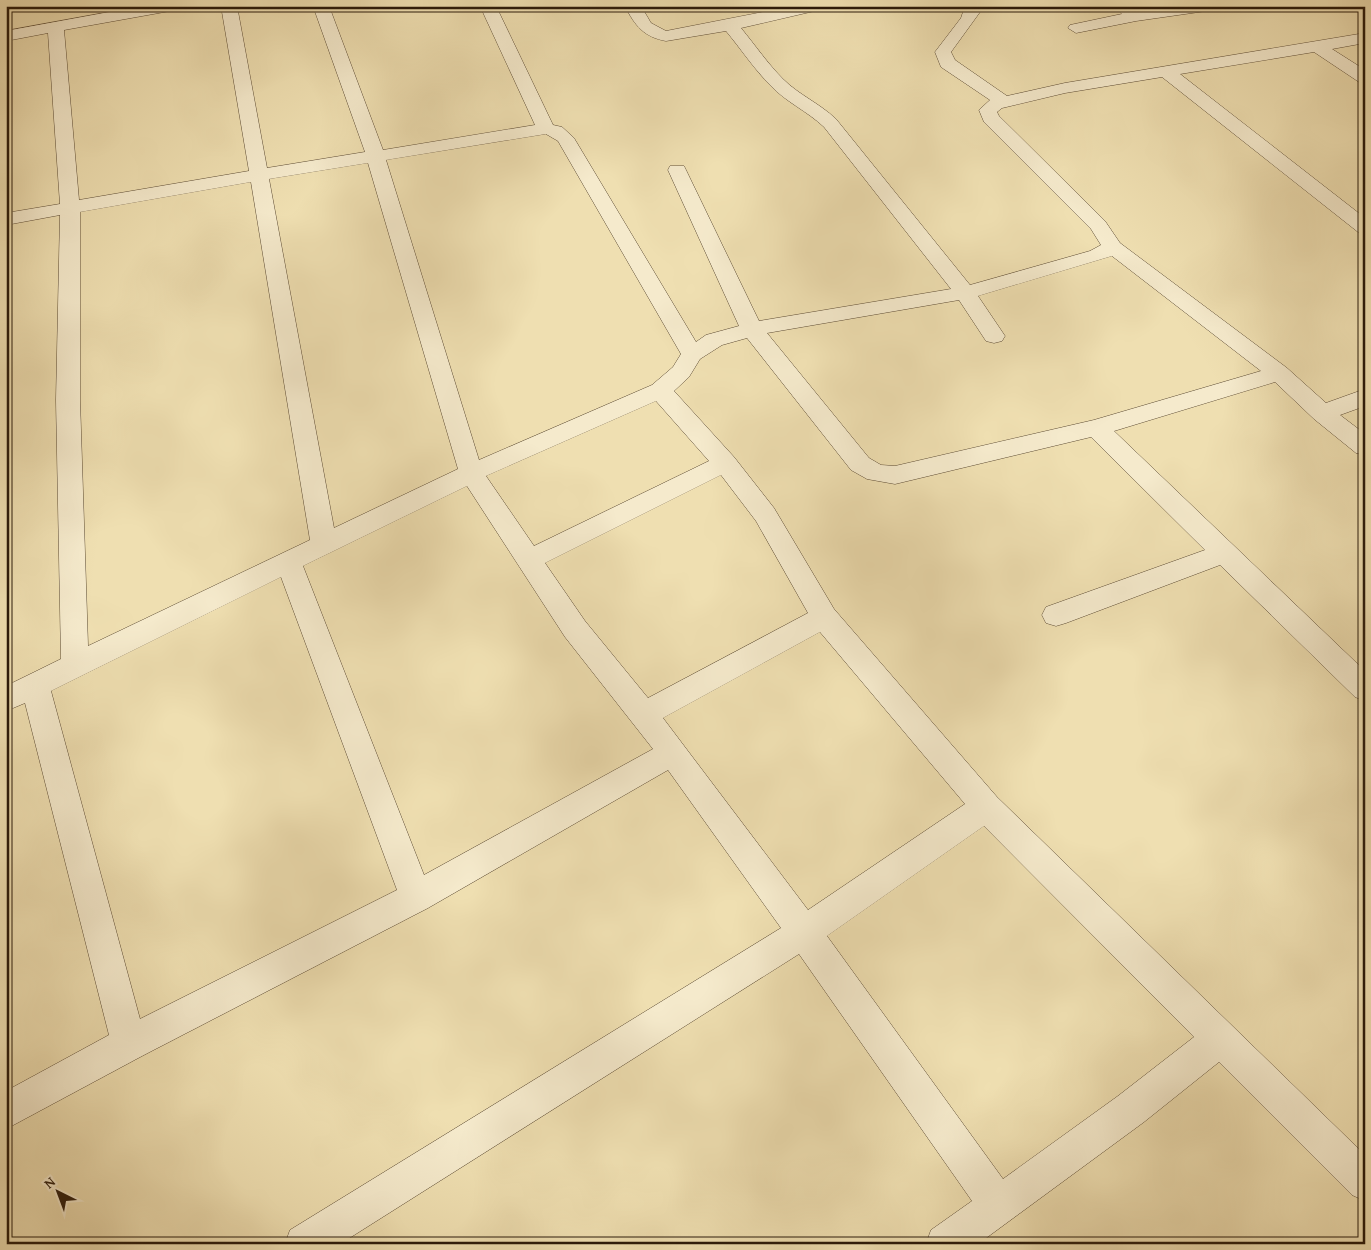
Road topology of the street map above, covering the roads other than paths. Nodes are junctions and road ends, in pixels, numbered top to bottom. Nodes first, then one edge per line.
1 (170, 6) edge
2 (229, 6) edge
3 (321, 6) edge
4 (488, 6) edge
5 (633, 6) edge
6 (817, 6) edge
7 (973, 6) edge
8 (1121, 6) edge
9 (1206, 6) edge
10 (1136, 16) junction
11 (730, 25) junction
12 (56, 26) junction
13 (1076, 28) dead end
14 (6, 36) edge
15 (1365, 38) edge
16 (1318, 47) junction
17 (1168, 73) junction
18 (1365, 78) edge
19 (1004, 102) junction
20 (546, 129) junction
21 (376, 157) junction
22 (677, 170) dead end
23 (258, 175) junction
24 (70, 208) junction
25 (6, 219) edge
26 (1365, 228) edge
27 (1113, 248) junction
28 (965, 293) junction
29 (752, 329) junction
30 (994, 336) dead end
31 (692, 354) junction
32 (1280, 373) junction
33 (660, 390) junction
34 (1365, 396) edge
35 (1322, 413) junction
36 (1096, 428) junction
37 (1365, 447) edge
38 (725, 463) junction
39 (471, 473) junction
40 (324, 544) junction
41 (1224, 553) junction
42 (529, 560) junction
43 (288, 562) junction
44 (1056, 615) dead end
45 (824, 617) junction
46 (75, 667) junction
47 (35, 686) junction
48 (1365, 689) edge
49 (6, 699) edge
50 (644, 714) junction
51 (672, 753) junction
52 (986, 807) junction
53 (416, 897) junction
54 (804, 932) junction
55 (1220, 1038) junction
56 (128, 1043) junction
57 (6, 1111) edge
58 (1365, 1182) edge
59 (998, 1204) junction
60 (304, 1244) edge
61 (945, 1244) edge

1 - 12 street
2 - 23 street
3 - 21 street
4 - 20 street
5 - 11 street
6 - 11 street
7 - 19 street
8 - 10 street
9 - 10 street
10 - 13 street
11 - 28 street
12 - 14 street
12 - 24 street
15 - 16 street
16 - 17 street
16 - 18 street
17 - 19 street
17 - 26 street
19 - 27 street
20 - 21 street
20 - 31 street
21 - 23 street
21 - 39 street
22 - 29 street
23 - 24 street
23 - 40 street
24 - 25 street
24 - 46 street
27 - 28 street
27 - 32 street
28 - 29 street
28 - 30 street
29 - 31 street
29 - 36 street
31 - 33 street
32 - 35 street
32 - 36 street
33 - 38 street
33 - 39 street
34 - 35 street
35 - 37 street
36 - 41 street
38 - 42 street
38 - 45 street
39 - 40 street
39 - 42 street
40 - 43 street
41 - 44 street
41 - 48 street
42 - 50 street
43 - 46 street
43 - 53 street
45 - 50 street
45 - 52 street
46 - 47 street
47 - 49 street
47 - 56 street
50 - 51 street
51 - 53 street
51 - 54 street
52 - 54 street
52 - 55 street
53 - 56 street
54 - 59 street
54 - 60 street
55 - 58 street
55 - 59 street
56 - 57 street
59 - 61 street

